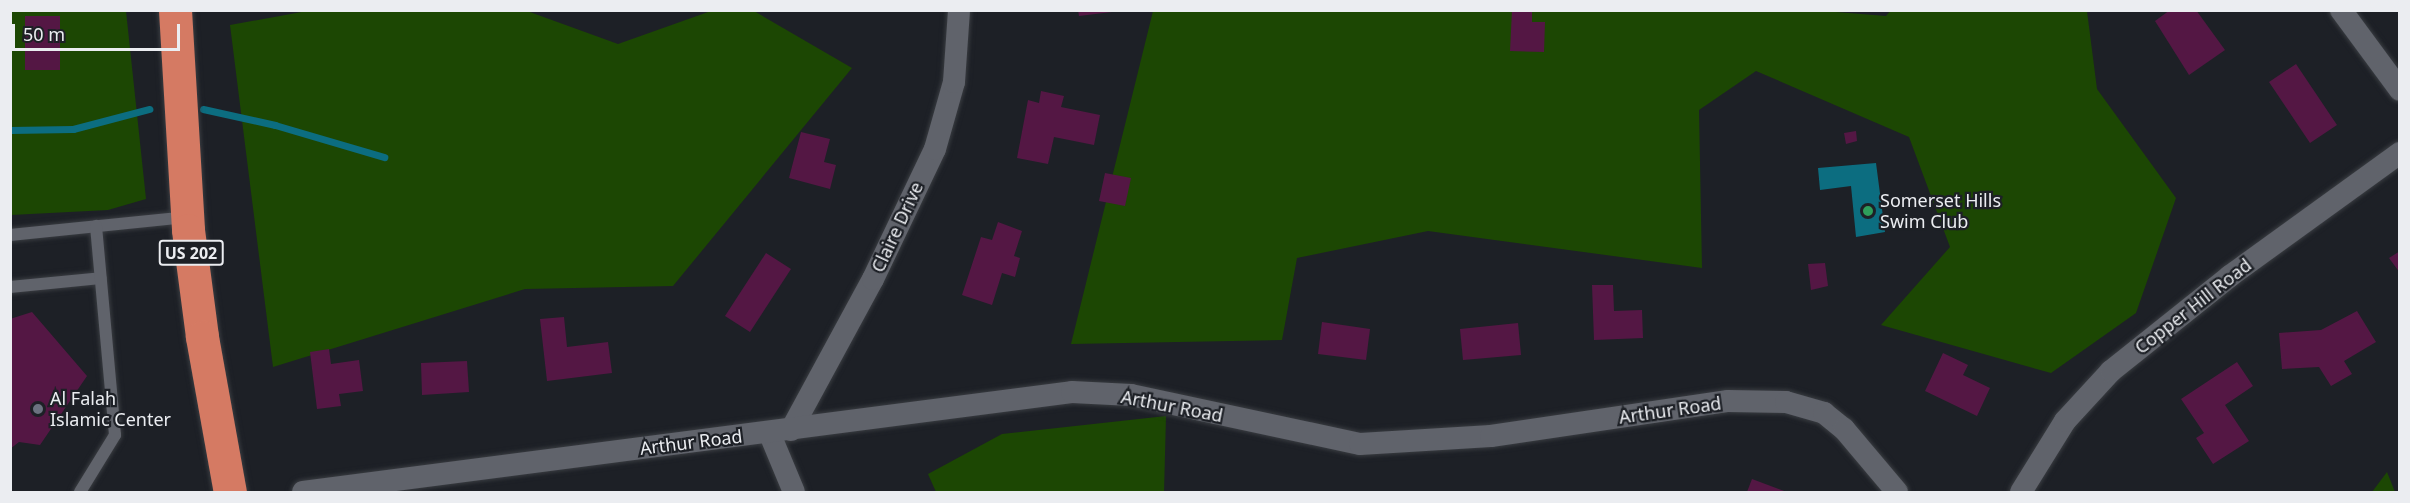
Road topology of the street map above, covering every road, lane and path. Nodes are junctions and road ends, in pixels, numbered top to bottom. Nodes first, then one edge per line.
1 (175, 10) edge
2 (959, 10) edge
3 (2341, 10) edge
4 (2400, 90) edge
5 (2400, 153) edge
6 (188, 217) junction
7 (96, 226) junction
8 (10, 236) edge
9 (101, 278) junction
10 (10, 287) edge
11 (780, 431) junction
12 (80, 492) edge
13 (230, 492) edge
14 (303, 492) edge
15 (794, 492) edge
16 (1897, 492) edge
17 (2021, 492) edge

1 - 6 highway, US 202
2 - 11 street, Claire Drive
3 - 4 street
5 - 17 street, Copper Hill Road
6 - 7 lane
6 - 13 highway, US 202
7 - 8 lane
7 - 9 lane
9 - 10 lane
9 - 12 lane
11 - 14 street, Arthur Road
11 - 15 street
11 - 16 street, Arthur Road

